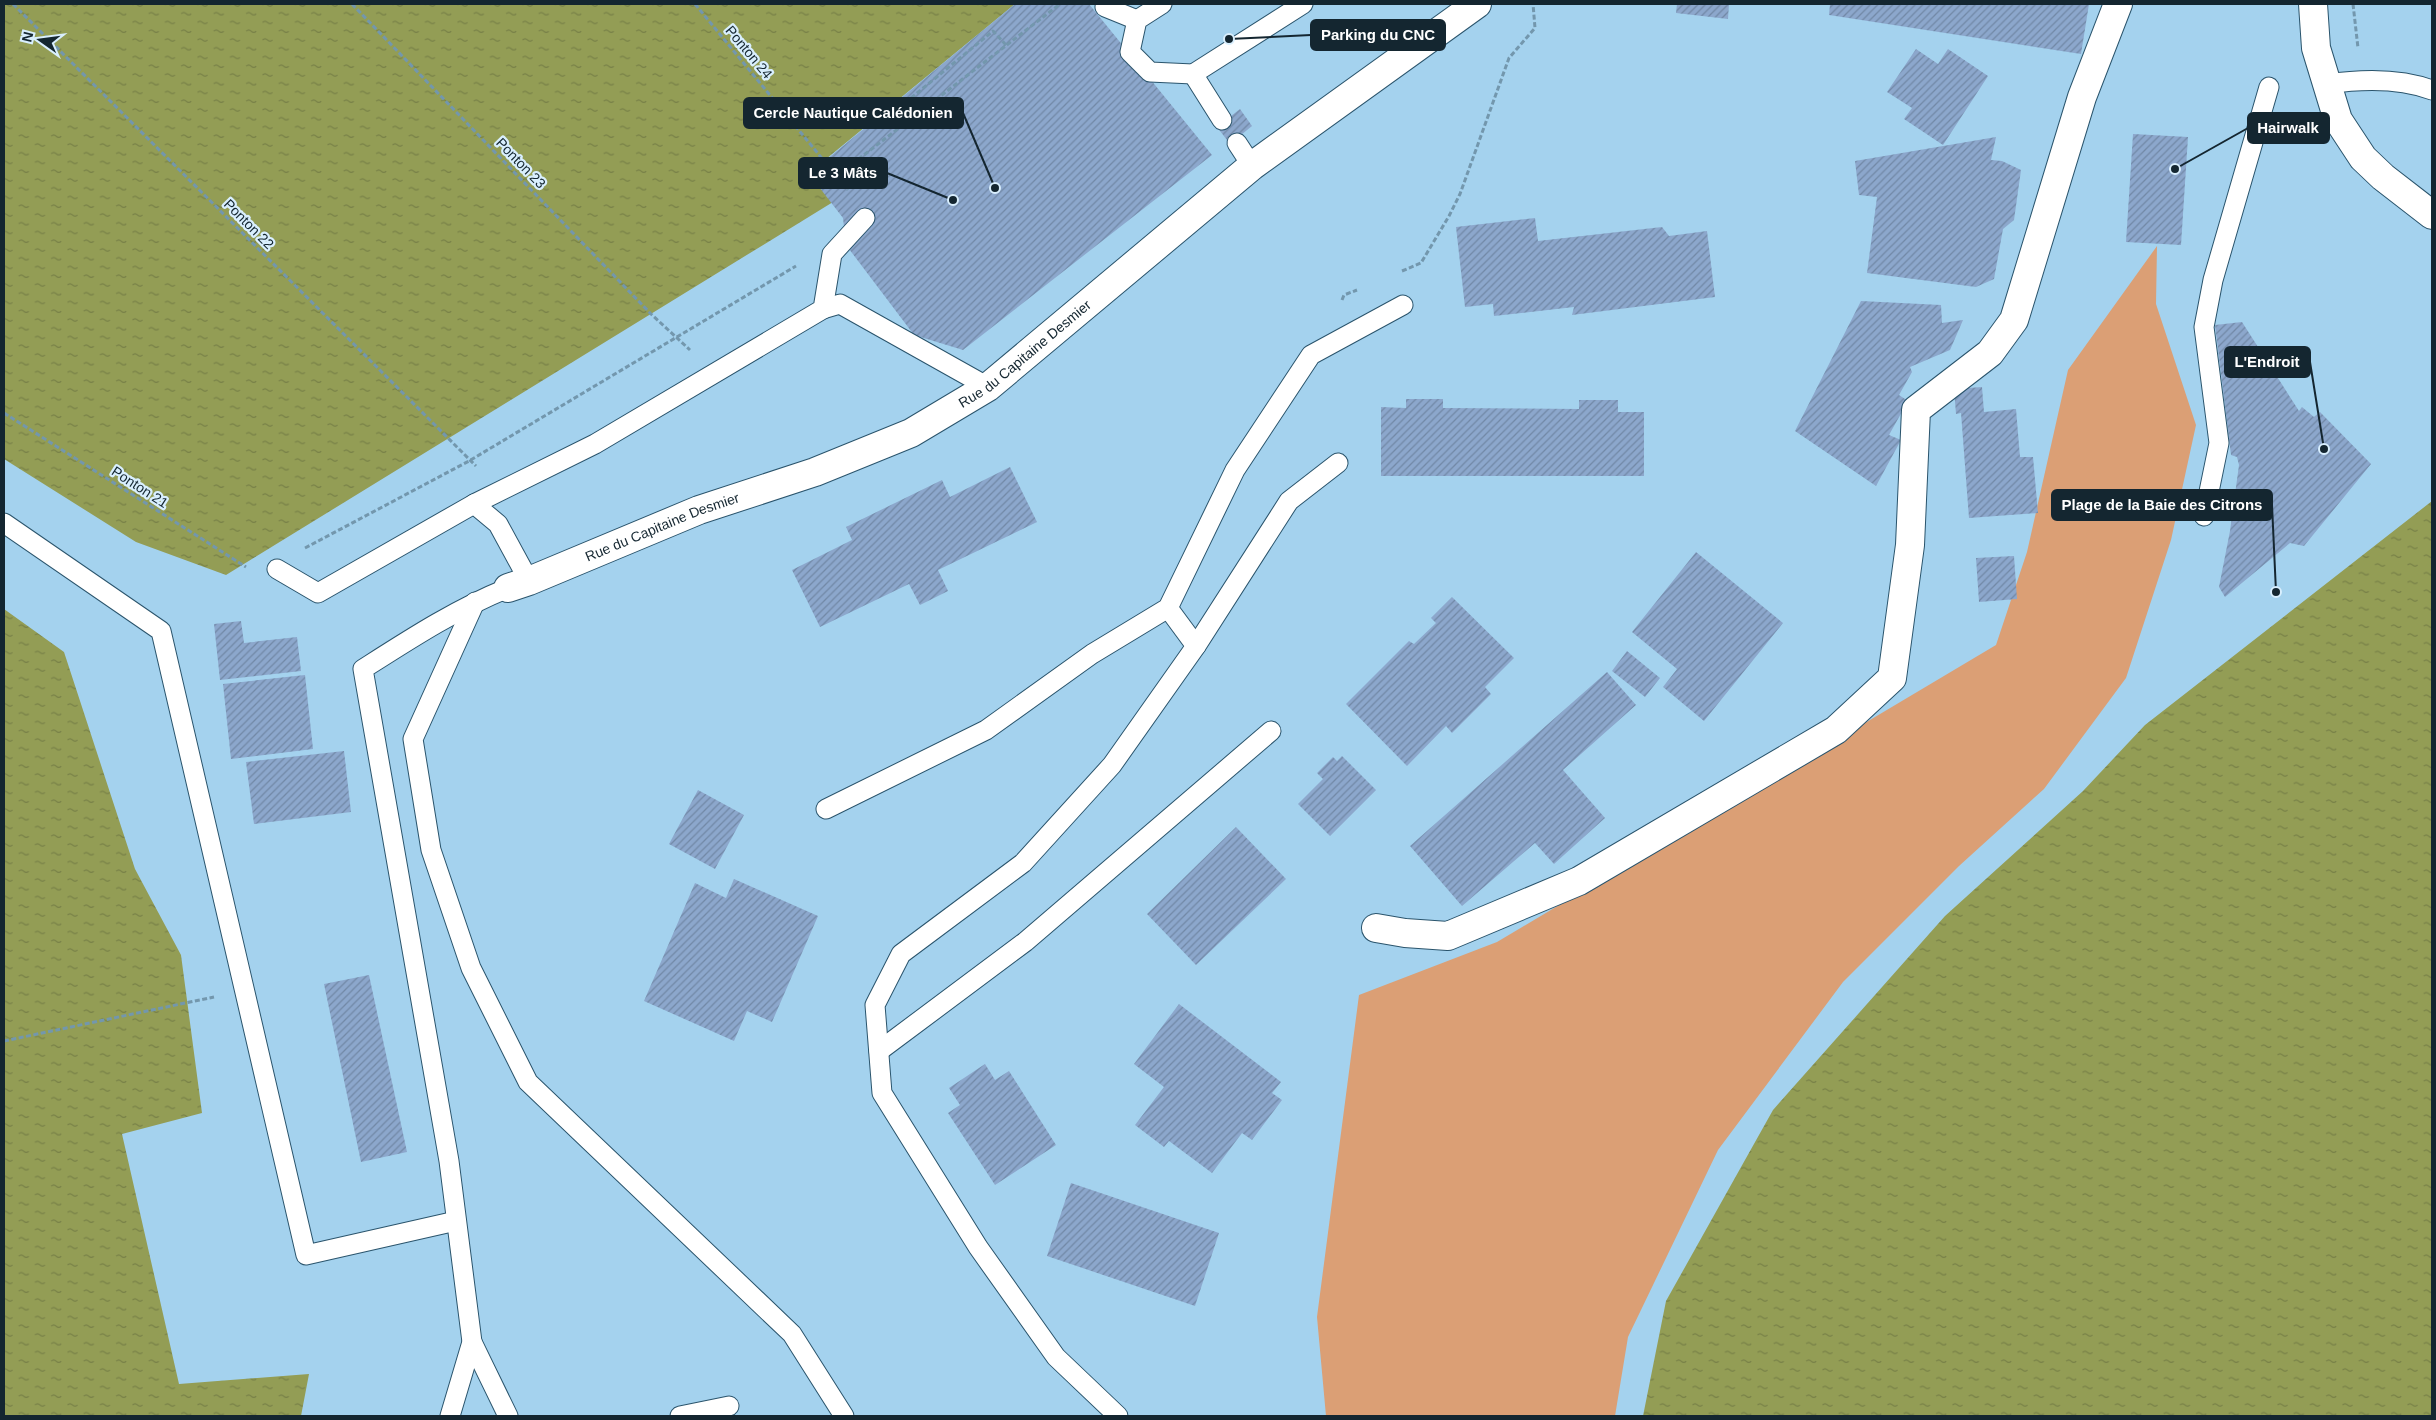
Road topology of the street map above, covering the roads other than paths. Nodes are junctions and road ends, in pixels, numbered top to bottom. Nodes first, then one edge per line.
1 (1162, 4) edge
2 (1303, 4) edge
3 (1476, 4) edge
4 (2118, 4) edge
5 (2313, 4) edge
6 (1105, 7) dead end
7 (1137, 20) junction
8 (1192, 74) junction
9 (2327, 84) junction
10 (2269, 87) dead end
11 (2432, 90) edge
12 (1222, 120) dead end
13 (1237, 143) dead end
14 (1252, 166) junction
15 (2432, 216) edge
16 (865, 218) dead end
17 (1403, 305) dead end
18 (823, 308) junction
19 (988, 386) junction
20 (1338, 463) dead end
21 (474, 504) junction
22 (2204, 516) dead end
23 (4, 523) edge
24 (271, 574) road end
25 (518, 585) junction
26 (474, 602) junction
27 (1168, 608) junction
28 (1196, 646) junction
29 (1271, 731) dead end
30 (826, 809) dead end
31 (1376, 928) dead end
32 (879, 1051) junction
33 (456, 1222) junction
34 (472, 1342) junction
35 (729, 1406) dead end
36 (450, 1416) edge
37 (508, 1416) edge
38 (680, 1416) edge
39 (844, 1416) edge
40 (1118, 1416) edge

1 - 7 lane
2 - 8 lane
3 - 14 street, Rue du Capitaine Desmier
4 - 31 street
5 - 9 street
6 - 7 lane
7 - 8 lane
8 - 12 lane
9 - 11 lane
9 - 15 street
10 - 22 lane
13 - 14 lane
14 - 19 street, Rue du Capitaine Desmier
16 - 18 lane
17 - 27 lane
18 - 19 lane
18 - 21 lane
19 - 25 street, Rue du Capitaine Desmier
20 - 28 lane
21 - 24 lane
21 - 25 lane
23 - 33 lane
25 - 26 lane
26 - 33 lane
26 - 39 lane
27 - 28 lane
27 - 30 lane
28 - 32 lane
29 - 32 lane
32 - 40 lane
33 - 34 lane
34 - 36 lane
34 - 37 lane
35 - 38 lane

